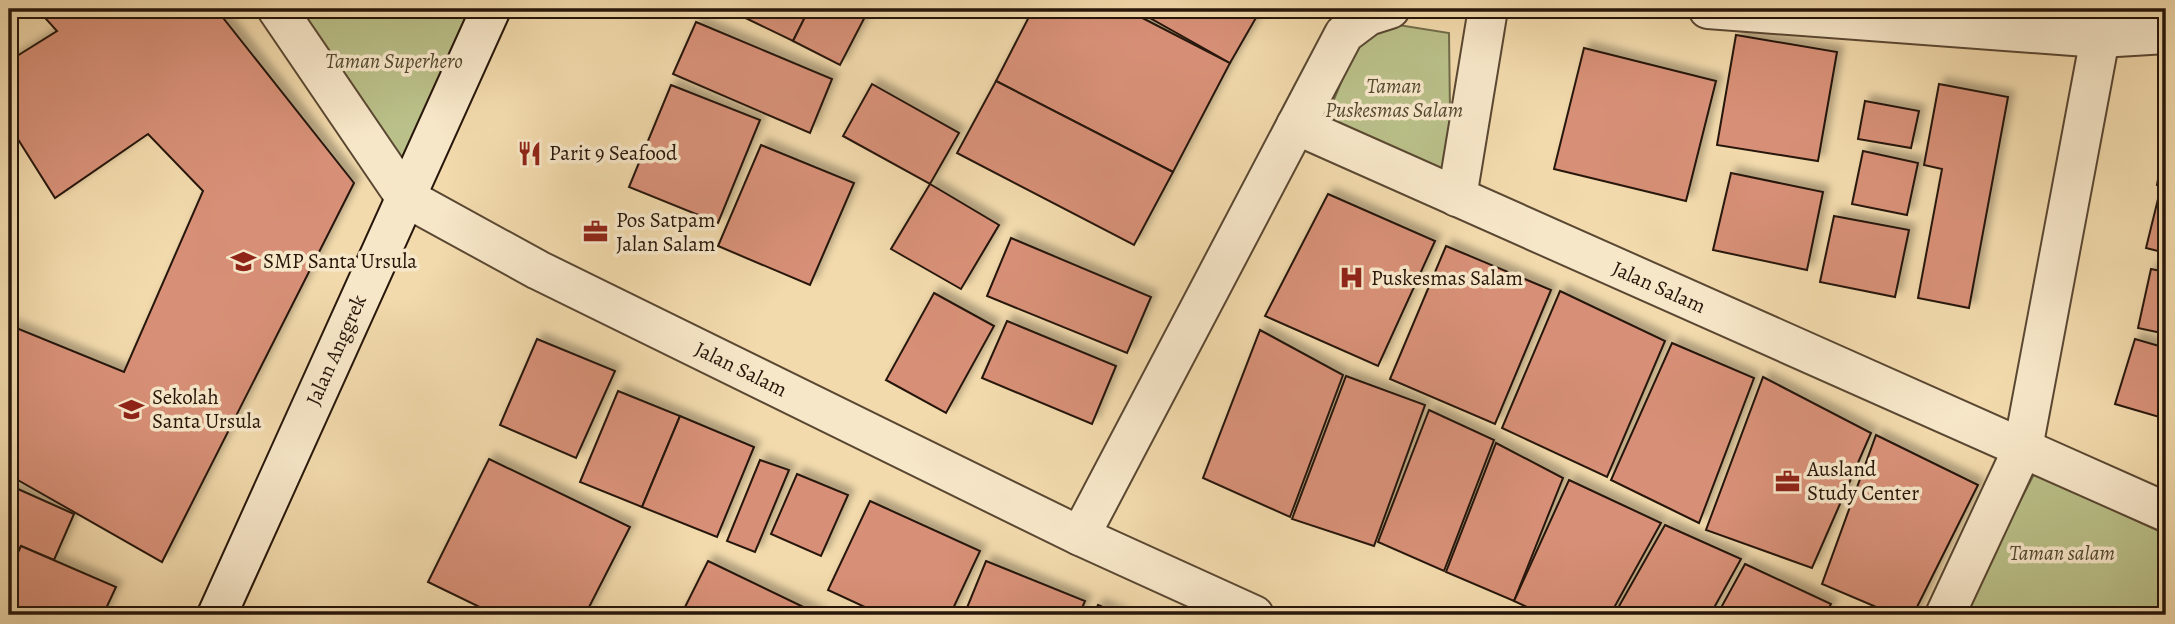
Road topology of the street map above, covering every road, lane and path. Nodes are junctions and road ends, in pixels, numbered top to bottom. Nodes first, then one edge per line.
1 (277, 9) edge
2 (491, 9) edge
3 (1390, 9) edge
4 (1489, 9) edge
5 (1708, 9) edge
6 (2166, 34) edge
7 (2100, 38) junction
8 (1296, 125) junction
9 (405, 197) junction
10 (1457, 197) junction
11 (2023, 448) junction
12 (2166, 512) edge
13 (1080, 536) junction
14 (217, 615) edge
15 (1254, 615) edge
16 (1945, 615) edge

1 - 9 street
2 - 9 street, Jalan Anggrek
3 - 8 street
4 - 10 street
5 - 7 street
6 - 7 street
7 - 11 street
8 - 10 street, Jalan Salam
8 - 13 street
9 - 13 street, Jalan Salam
9 - 14 street, Jalan Anggrek
10 - 11 street, Jalan Salam
11 - 12 street, Jalan Salam
11 - 16 street
13 - 15 street, Jalan Salam

